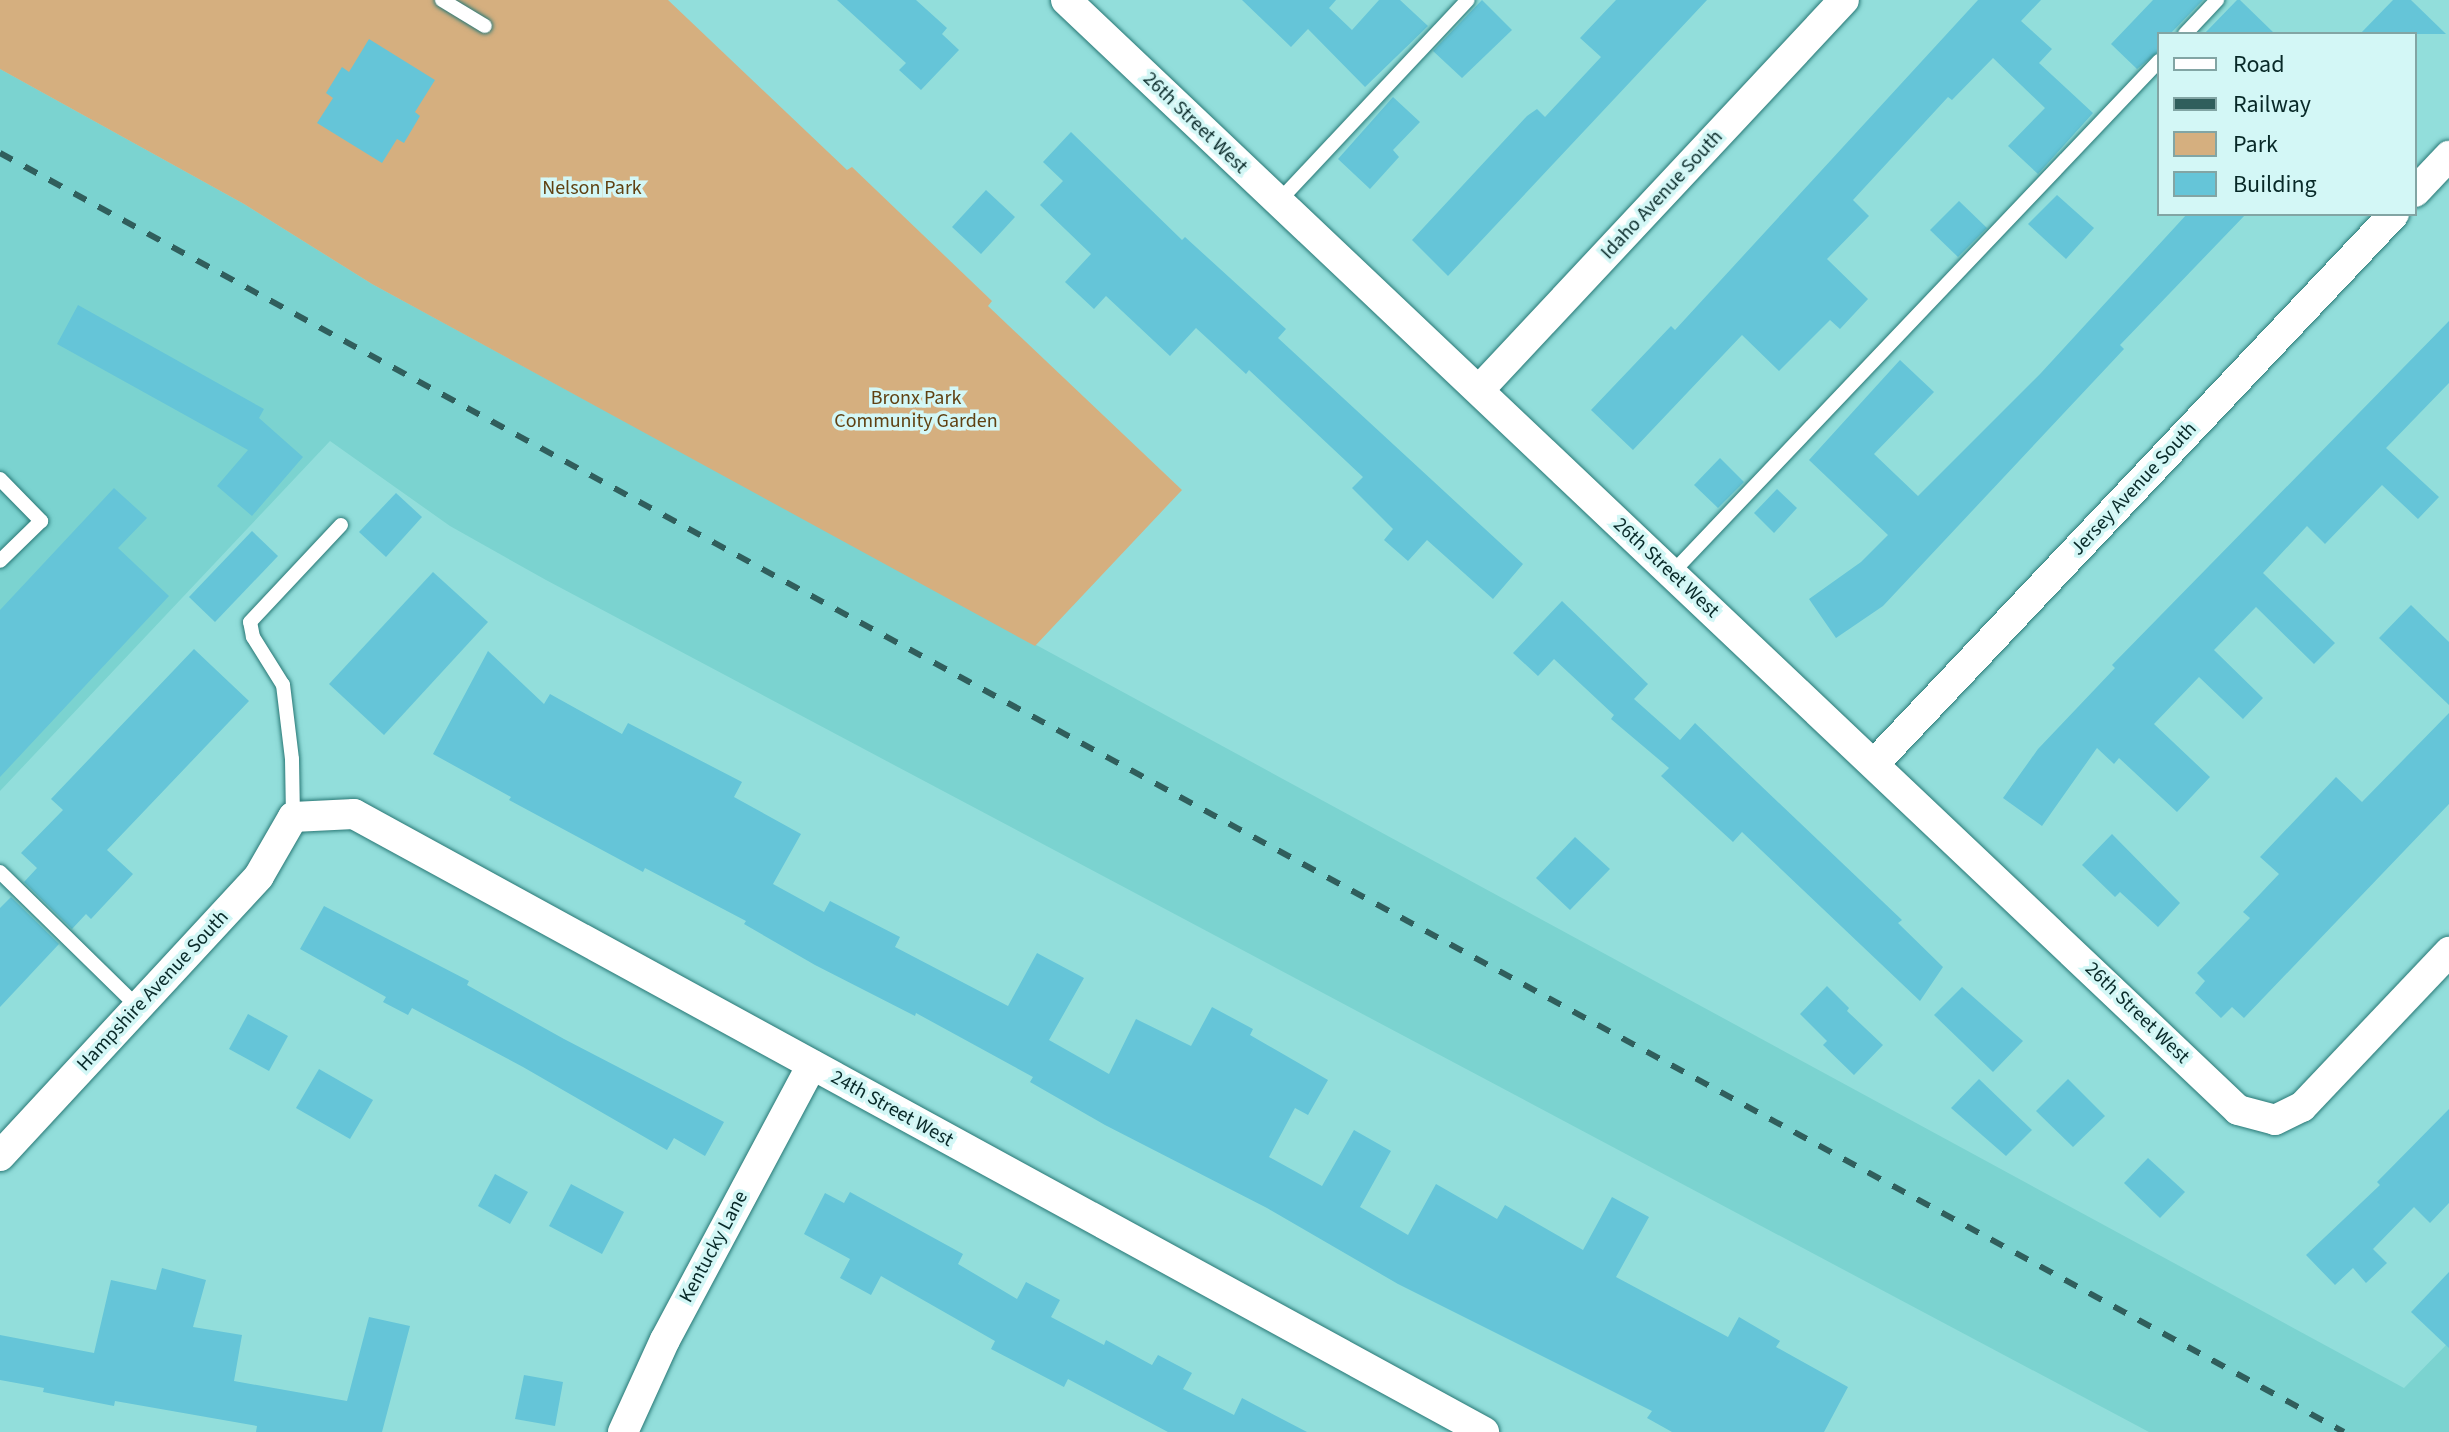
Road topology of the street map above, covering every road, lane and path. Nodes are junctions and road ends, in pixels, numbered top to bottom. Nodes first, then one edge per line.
1 (442, 0) edge
2 (1468, 0) edge
3 (1844, 0) edge
4 (2217, 0) edge
5 (1076, 3) edge
6 (485, 26) dead end
7 (2187, 32) edge
8 (2157, 63) edge
9 (2449, 156) edge
10 (2417, 190) edge
11 (1278, 202) junction
12 (2392, 216) edge
13 (1479, 390) junction
14 (0, 479) edge
15 (341, 525) dead end
16 (0, 561) edge
17 (1671, 574) junction
18 (1874, 764) junction
19 (293, 817) junction
20 (0, 872) edge
21 (2449, 952) edge
22 (138, 1007) junction
23 (812, 1065) junction
24 (0, 1156) edge
25 (623, 1432) edge
26 (1484, 1432) edge

1 - 6 lane
2 - 11 lane
3 - 13 street, Idaho Avenue South
4 - 7 lane
5 - 11 street, 26th Street West
8 - 17 lane
9 - 10 street
11 - 13 street, 26th Street West
12 - 18 street, Jersey Avenue South
13 - 17 street, 26th Street West
14 - 16 lane
15 - 19 lane
17 - 18 street, 26th Street West
18 - 21 street, 26th Street West
19 - 22 street, Hampshire Avenue South
19 - 23 street, 24th Street West
20 - 22 lane
22 - 24 street, Hampshire Avenue South
23 - 25 street, Kentucky Lane
23 - 26 street, 24th Street West

